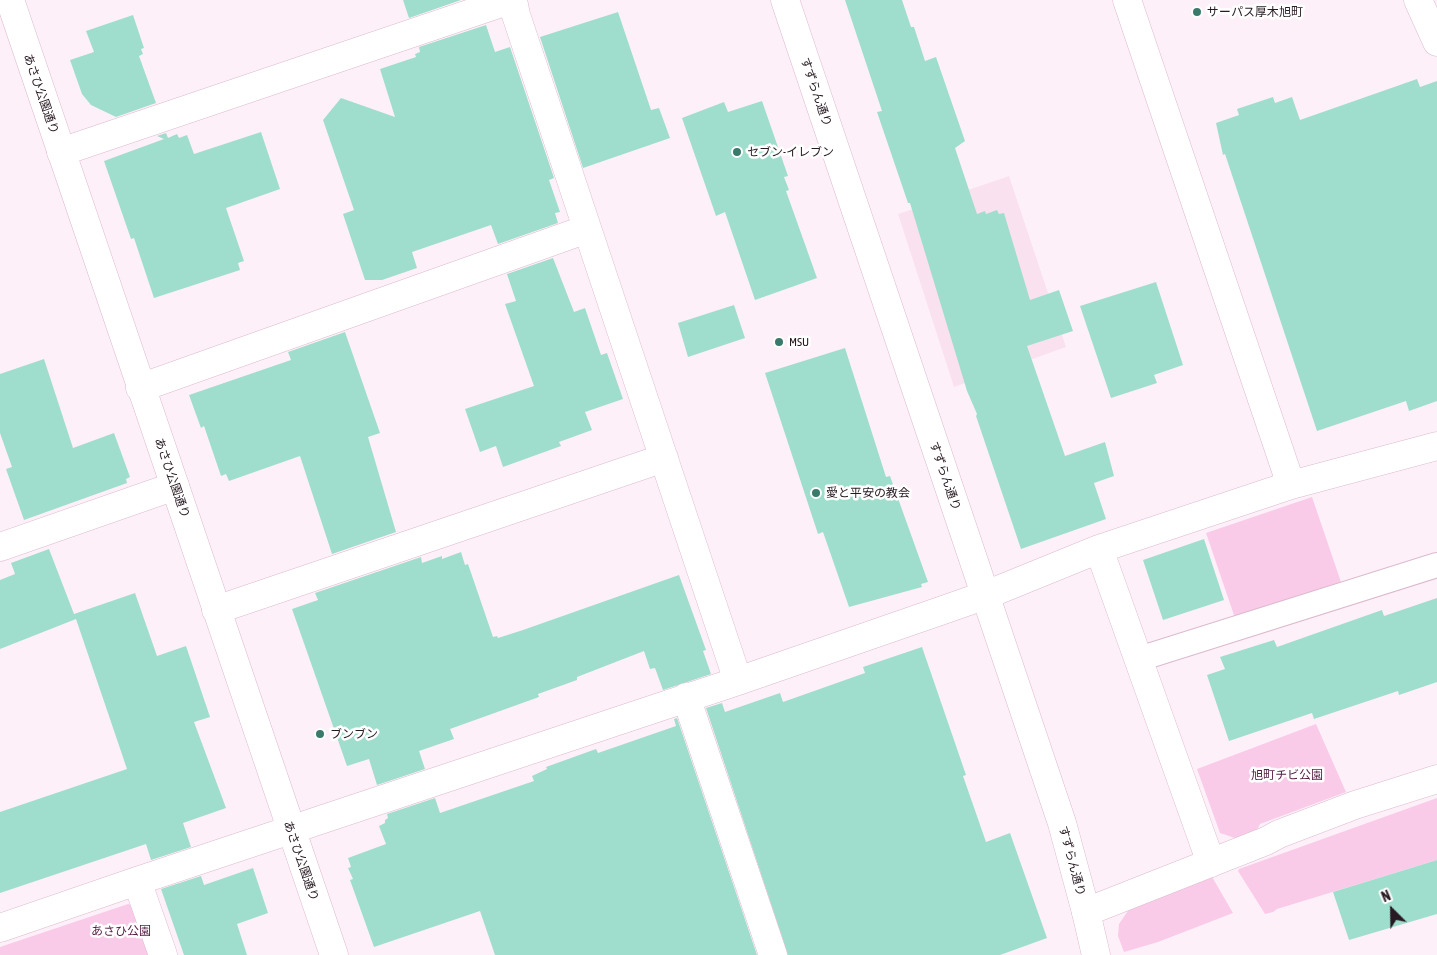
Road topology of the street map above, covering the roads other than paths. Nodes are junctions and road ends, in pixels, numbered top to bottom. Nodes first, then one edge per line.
1 (10, 0) edge
2 (512, 0) edge
3 (785, 0) edge
4 (1127, 0) edge
5 (1418, 0) edge
6 (1437, 42) edge
7 (61, 152) junction
8 (587, 229) junction
9 (140, 388) junction
10 (1437, 446) edge
11 (664, 458) junction
12 (1291, 485) junction
13 (175, 486) junction
14 (0, 547) edge
15 (1099, 548) junction
16 (1437, 564) edge
17 (986, 595) junction
18 (216, 610) junction
19 (1139, 658) junction
20 (738, 681) junction
21 (686, 697) junction
22 (1437, 779) edge
23 (290, 830) junction
24 (1211, 863) junction
25 (137, 881) junction
26 (1086, 912) junction
27 (0, 928) edge
28 (163, 955) edge
29 (334, 955) edge
30 (773, 955) edge
31 (1096, 955) edge

1 - 7 street, あさひ公園通り
2 - 7 street
2 - 8 street
3 - 17 street, すずらん通り
4 - 12 street
5 - 6 street
7 - 9 street, あさひ公園通り
8 - 9 street
8 - 11 street
9 - 13 street, あさひ公園通り
10 - 12 street
11 - 18 street
11 - 20 street
12 - 15 street
13 - 14 street
13 - 18 street, あさひ公園通り
15 - 17 street
15 - 19 street
16 - 19 lane
17 - 20 street
17 - 26 street, すずらん通り
18 - 23 street, あさひ公園通り
19 - 24 street
20 - 21 street
21 - 23 street
21 - 30 street
22 - 24 street
23 - 25 street
23 - 29 street, あさひ公園通り
24 - 26 street
25 - 27 street
25 - 28 street
26 - 31 street, すずらん通り

